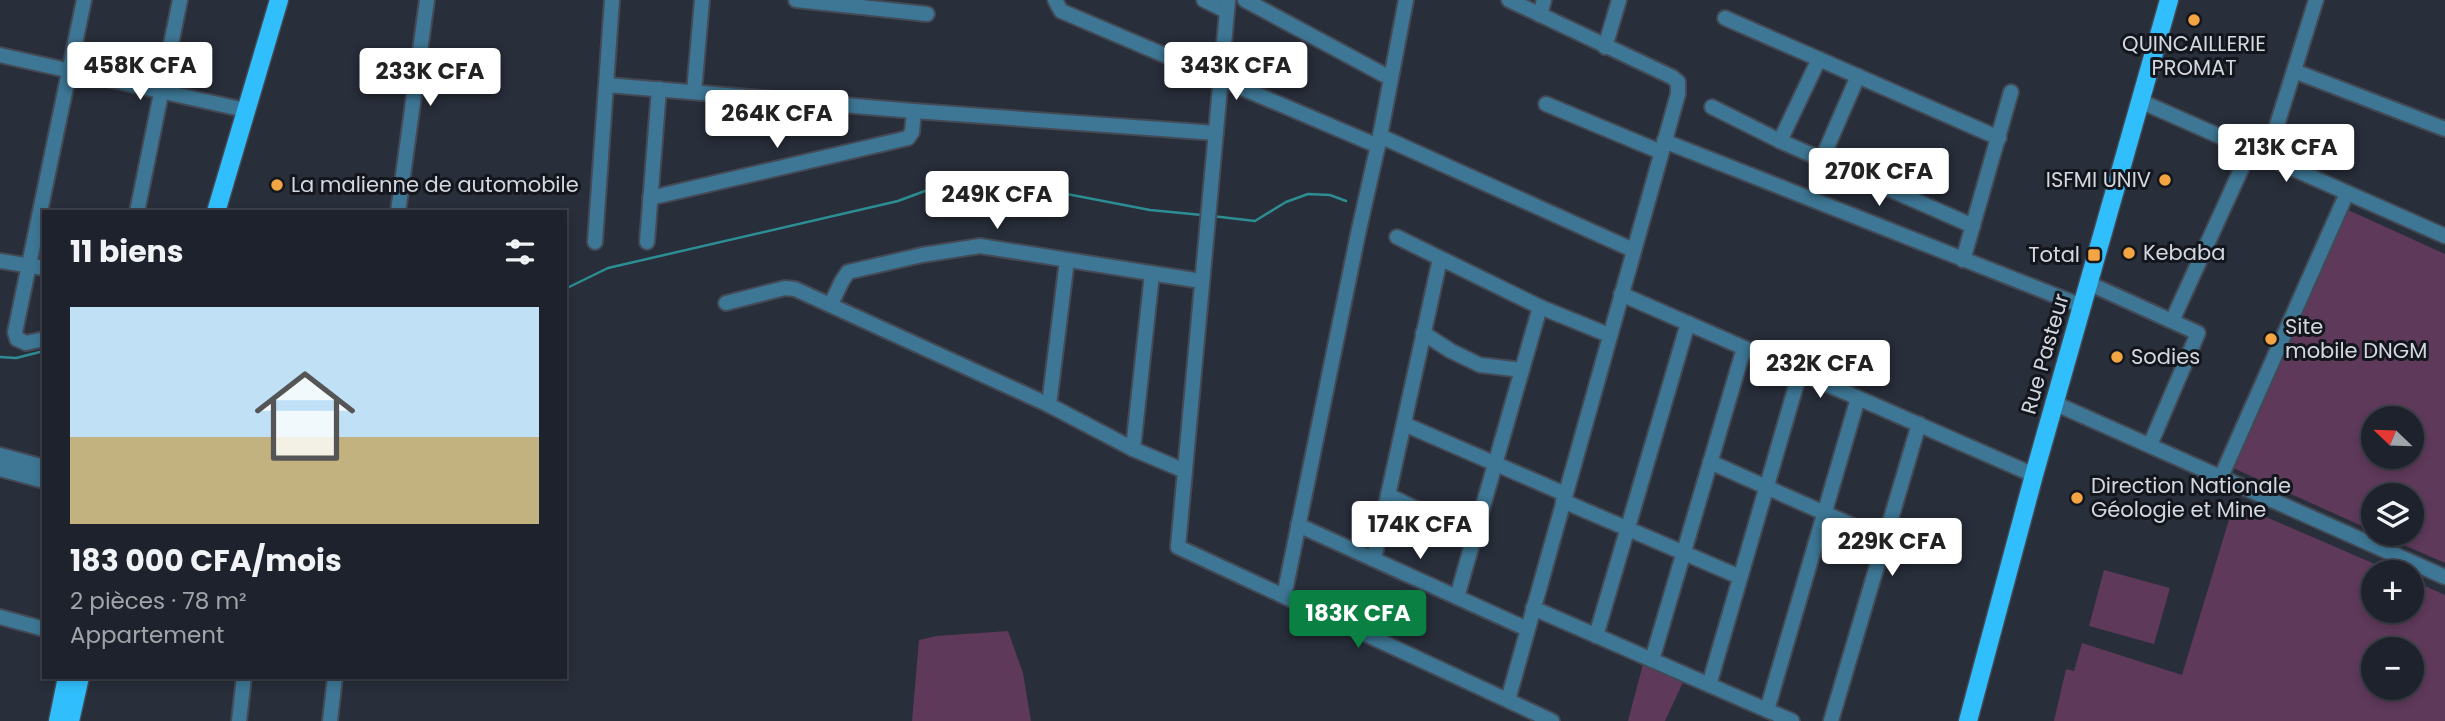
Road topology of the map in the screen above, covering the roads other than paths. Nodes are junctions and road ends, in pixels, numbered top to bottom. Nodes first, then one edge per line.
1 (84, 0) edge
2 (180, 0) edge
3 (267, 0) edge
4 (279, 0) edge
5 (427, 0) edge
6 (612, 0) edge
7 (702, 0) edge
8 (796, 0) edge
9 (1055, 0) edge
10 (1204, 0) edge
11 (1245, 0) edge
12 (1406, 0) edge
13 (1509, 0) edge
14 (1544, 0) edge
15 (1619, 0) edge
16 (2169, 0) edge
17 (2316, 0) edge
18 (1227, 6) edge
19 (927, 14) dead end
20 (1540, 15) junction
21 (1725, 18) dead end
22 (1605, 47) junction
23 (0, 55) edge
24 (1819, 59) junction
25 (68, 71) junction
26 (2294, 71) junction
27 (1858, 76) junction
28 (1390, 78) junction
29 (1220, 80) junction
30 (607, 85) junction
31 (659, 89) junction
32 (160, 91) junction
33 (694, 92) junction
34 (2011, 92) dead end
35 (2140, 101) junction
36 (1546, 104) dead end
37 (1712, 107) dead end
38 (240, 109) junction
39 (914, 111) junction
40 (2445, 129) edge
41 (1216, 133) junction
42 (1999, 138) junction
43 (1379, 141) junction
44 (1780, 141) junction
45 (1662, 146) junction
46 (2250, 150) junction
47 (2267, 157) junction
48 (1822, 159) junction
49 (2347, 192) junction
50 (650, 198) junction
51 (45, 210) edge
52 (137, 210) edge
53 (206, 210) edge
54 (216, 210) edge
55 (398, 210) edge
56 (1973, 226) junction
57 (42, 230) edge
58 (2445, 236) edge
59 (1396, 237) dead end
60 (595, 242) dead end
61 (647, 242) dead end
62 (1633, 250) junction
63 (1440, 259) junction
64 (1067, 260) junction
65 (1964, 260) junction
66 (0, 261) edge
67 (36, 267) edge
68 (1152, 274) junction
69 (1201, 281) junction
70 (2088, 283) junction
71 (1621, 294) junction
72 (726, 303) dead end
73 (831, 304) junction
74 (2082, 306) junction
75 (1540, 307) junction
76 (2172, 320) junction
77 (1688, 323) junction
78 (1423, 333) junction
79 (1609, 335) junction
80 (42, 339) edge
81 (1744, 348) junction
82 (1522, 370) junction
83 (1800, 372) junction
84 (1858, 398) junction
85 (2054, 403) junction
86 (1049, 405) junction
87 (1404, 424) junction
88 (1919, 424) junction
89 (2150, 446) junction
90 (1133, 449) junction
91 (0, 455) edge
92 (1710, 462) junction
93 (1495, 464) junction
94 (42, 466) edge
95 (0, 469) edge
96 (1185, 471) junction
97 (2034, 475) junction
98 (2221, 477) junction
99 (42, 480) edge
100 (1766, 487) junction
101 (1388, 495) junction
102 (1564, 497) junction
103 (1824, 513) junction
104 (1298, 525) junction
105 (1627, 528) junction
106 (1474, 537) junction
107 (1885, 540) junction
108 (1683, 552) junction
109 (1374, 559) junction
110 (1740, 577) junction
111 (2445, 577) edge
112 (1284, 596) junction
113 (1457, 597) junction
114 (1533, 608) junction
115 (0, 617) edge
116 (42, 628) edge
117 (1527, 629) junction
118 (1595, 636) junction
119 (1652, 660) junction
120 (67, 679) edge
121 (80, 679) edge
122 (244, 679) edge
123 (335, 679) edge
124 (1709, 685) junction
125 (1508, 701) junction
126 (1767, 710) junction
127 (58, 721) edge
128 (70, 721) edge
129 (239, 721) edge
130 (330, 721) edge
131 (1552, 721) edge
132 (1792, 721) edge
133 (1831, 721) edge
134 (1968, 721) edge

1 - 25 street
2 - 32 street
3 - 38 main road
4 - 38 main road
5 - 55 street
6 - 30 street
7 - 33 street
8 - 19 street
9 - 29 street
10 - 18 street
11 - 28 street
12 - 28 street
13 - 20 street
14 - 20 street
15 - 22 street
16 - 35 main road, Rue Pasteur
17 - 26 street
18 - 29 street
20 - 22 street
21 - 24 street
22 - 45 street
23 - 25 street
24 - 27 street
24 - 44 street
25 - 32 street
25 - 51 street
26 - 40 street
26 - 47 street
27 - 42 street
27 - 48 street
28 - 43 street
29 - 41 street
29 - 43 street
30 - 31 street
30 - 60 street
31 - 33 street
31 - 50 street
32 - 38 street
32 - 52 street
33 - 39 street
34 - 42 street
35 - 46 street
35 - 70 main road, Rue Pasteur
36 - 45 street
37 - 44 street
38 - 53 main road
38 - 54 main road
39 - 41 street
39 - 50 street
41 - 69 street
42 - 56 street
43 - 62 street
43 - 104 street
44 - 48 street
45 - 62 street
45 - 65 street
46 - 47 street
46 - 76 street
47 - 49 street
48 - 56 street
49 - 58 street
49 - 98 street
50 - 61 street
56 - 65 street
57 - 67 street
59 - 63 street
62 - 71 street
63 - 75 street
63 - 78 street
64 - 68 street
64 - 73 street
64 - 86 street
65 - 74 street
66 - 67 street
67 - 80 street
68 - 69 street
68 - 90 street
69 - 96 street
70 - 74 main road, Rue Pasteur
70 - 76 street
71 - 77 street
71 - 79 street
72 - 73 street
73 - 86 street
74 - 85 main road, Rue Pasteur
75 - 79 street
75 - 82 street
76 - 89 street
77 - 81 street
77 - 105 street
78 - 82 street
78 - 87 street
79 - 102 street
81 - 83 street
81 - 92 street
82 - 93 street
83 - 84 street
83 - 100 street
84 - 88 street
84 - 103 street
85 - 89 street
85 - 97 main road, Rue Pasteur
86 - 90 street
87 - 93 street
87 - 101 street
88 - 97 street
88 - 107 street
89 - 98 street
90 - 96 street
91 - 94 street
92 - 100 street
92 - 108 street
93 - 102 street
93 - 106 street
95 - 99 street
96 - 112 street
97 - 134 main road, Rue Pasteur
98 - 111 street
100 - 103 street
100 - 110 street
101 - 106 street
101 - 109 street
102 - 105 street
102 - 114 street
103 - 107 street
103 - 126 street
104 - 109 street
104 - 112 street
105 - 108 street
105 - 118 street
106 - 113 street
107 - 133 street
108 - 110 street
108 - 119 street
109 - 113 street
110 - 124 street
112 - 125 street
113 - 117 street
114 - 117 street
114 - 118 street
115 - 116 street
117 - 125 street
118 - 119 street
119 - 124 street
120 - 127 main road
121 - 128 main road
122 - 129 street
123 - 130 street
124 - 126 street
125 - 131 street
126 - 132 street

